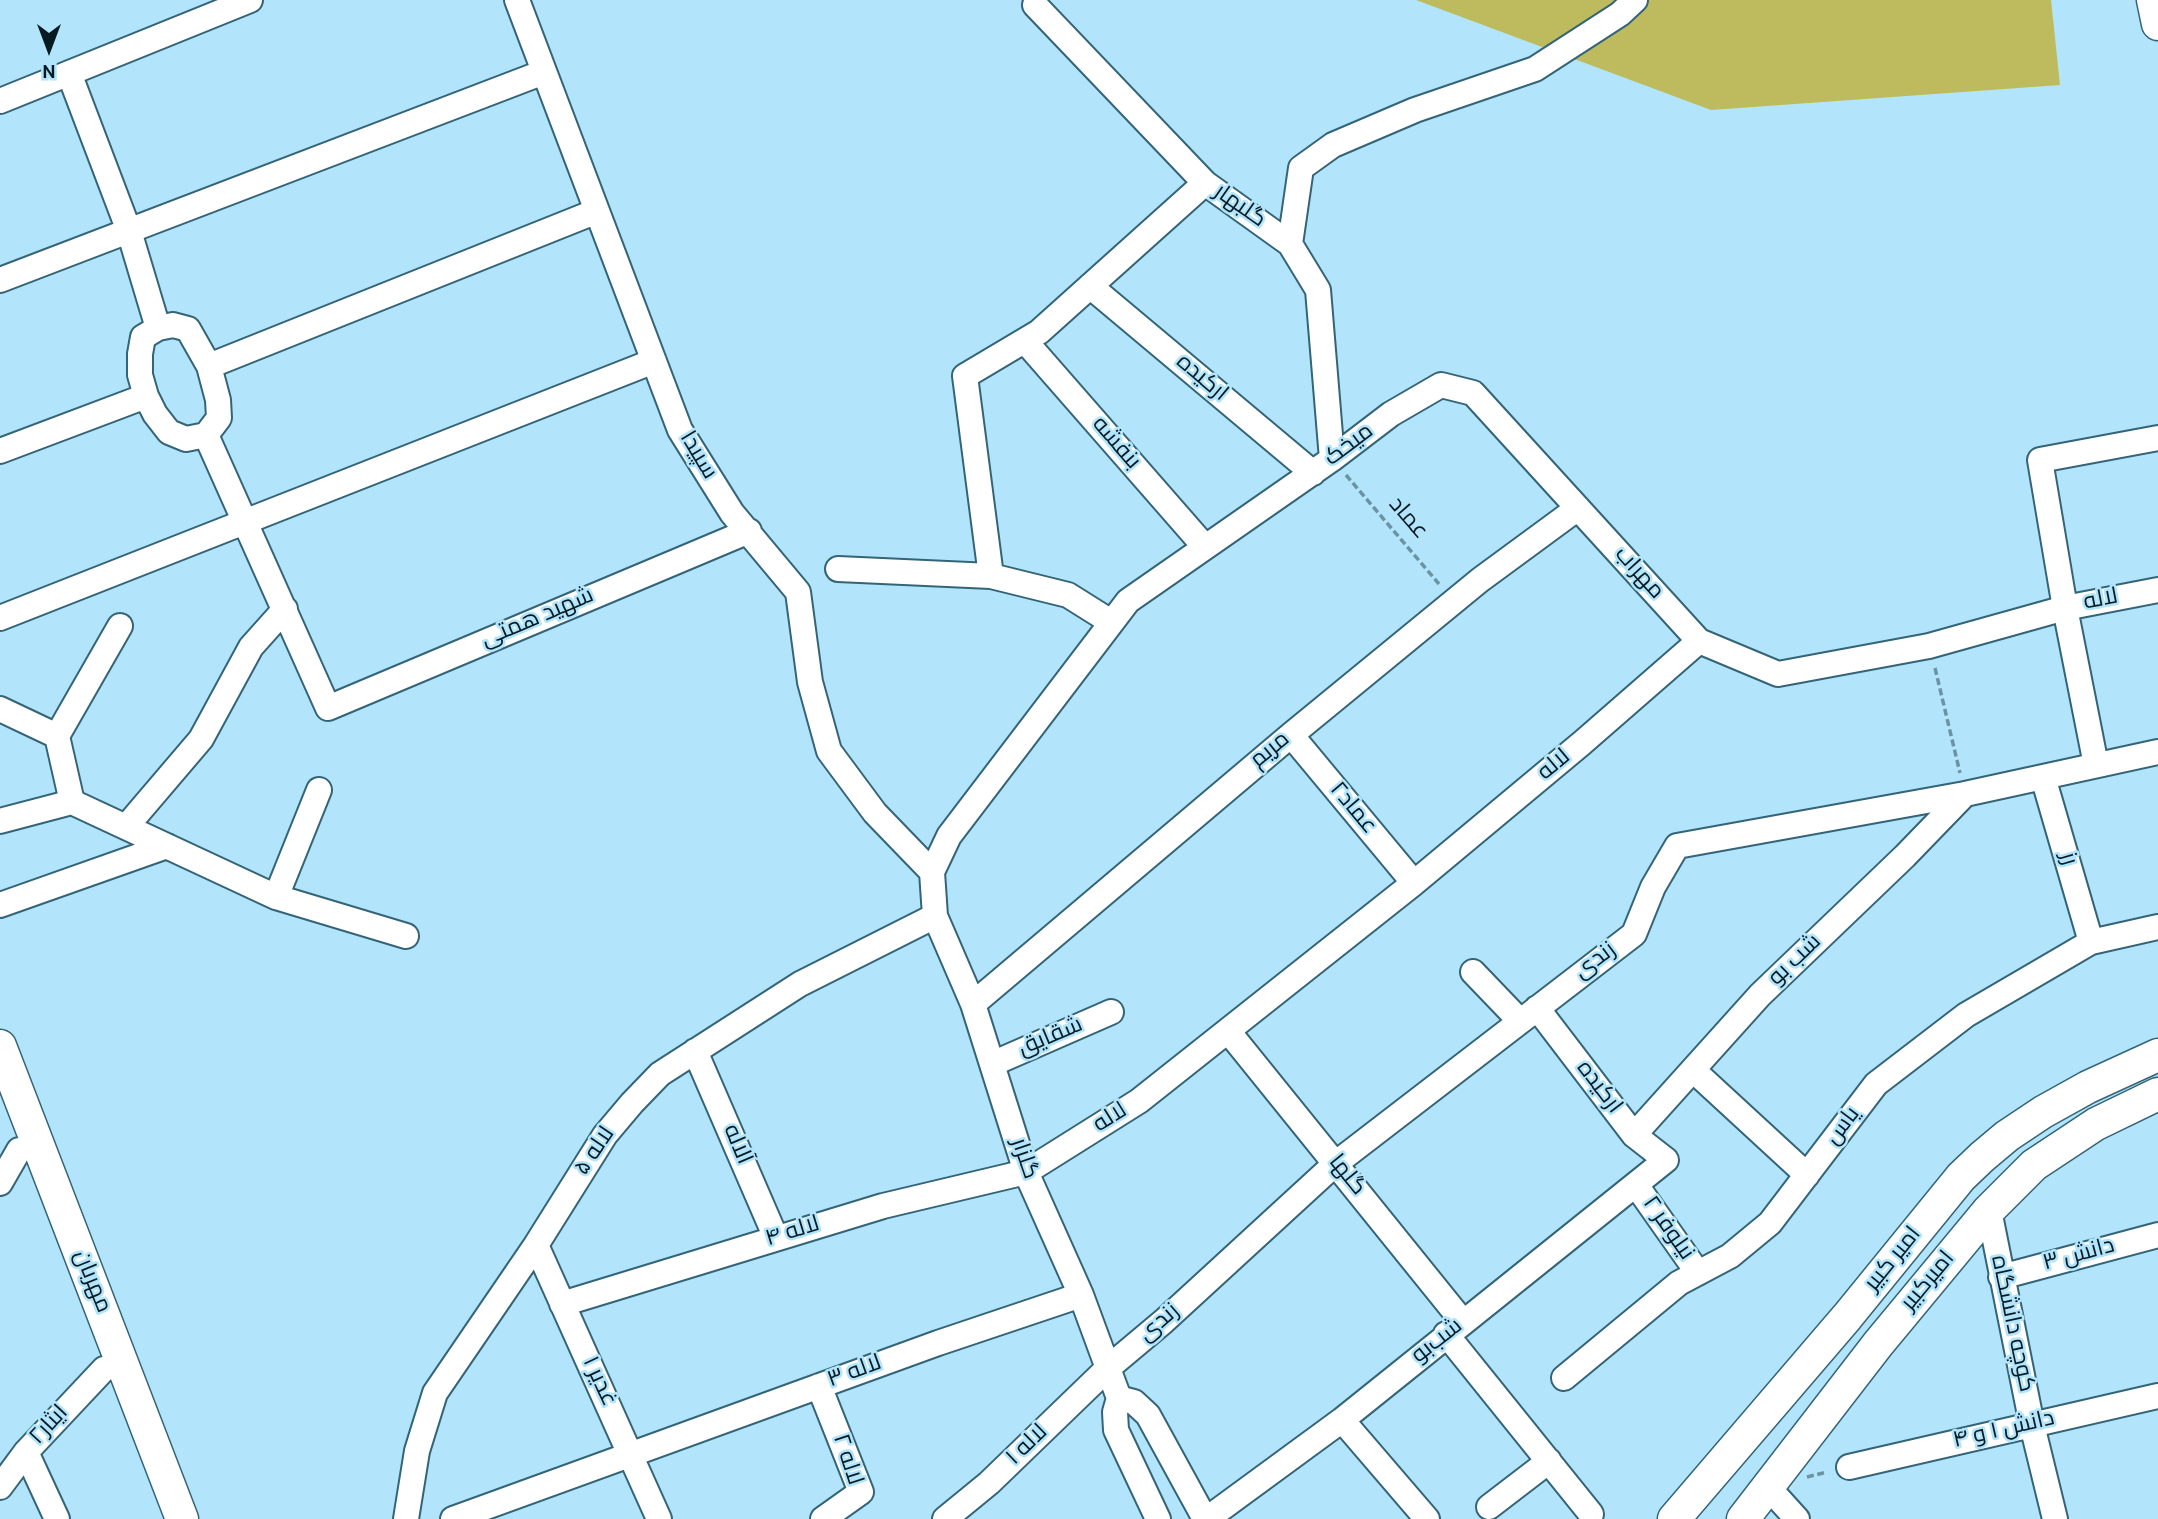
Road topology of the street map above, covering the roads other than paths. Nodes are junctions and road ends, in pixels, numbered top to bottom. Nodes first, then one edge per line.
1 (250, 0) edge
2 (517, 0) edge
3 (1635, 0) edge
4 (2153, 0) edge
5 (1035, 5) dead end
6 (2158, 23) edge
7 (544, 72) junction
8 (69, 73) junction
9 (0, 101) edge
10 (1205, 183) junction
11 (597, 211) junction
12 (128, 231) junction
13 (1290, 244) junction
14 (0, 280) edge
15 (1090, 286) junction
16 (158, 328) junction
17 (1025, 341) junction
18 (654, 360) junction
19 (209, 366) junction
20 (146, 396) junction
21 (206, 435) junction
22 (2158, 438) edge
23 (0, 451) edge
24 (1323, 466) junction
25 (1578, 508) junction
26 (246, 521) junction
27 (748, 531) junction
28 (1205, 547) junction
29 (838, 569) dead end
30 (991, 576) junction
31 (2158, 590) edge
32 (2065, 608) junction
33 (285, 609) junction
34 (0, 618) edge
35 (1111, 622) junction
36 (120, 626) dead end
37 (1699, 640) junction
38 (0, 709) edge
39 (1291, 735) junction
40 (57, 736) junction
41 (2158, 752) edge
42 (2096, 765) junction
43 (2043, 777) junction
44 (319, 790) dead end
45 (1965, 794) junction
46 (72, 802) junction
47 (0, 821) edge
48 (126, 827) junction
49 (167, 846) junction
50 (933, 872) junction
51 (1414, 883) junction
52 (276, 897) junction
53 (0, 905) edge
54 (935, 916) junction
55 (2158, 927) edge
56 (406, 936) dead end
57 (2091, 942) junction
58 (1473, 972) dead end
59 (973, 1004) junction
60 (1111, 1012) dead end
61 (1528, 1014) junction
62 (1228, 1031) junction
63 (0, 1046) edge
64 (695, 1051) junction
65 (2158, 1055) edge
66 (992, 1064) junction
67 (1693, 1070) junction
68 (2158, 1094) edge
69 (0, 1099) edge
70 (1634, 1135) junction
71 (19, 1150) junction
72 (1666, 1160) joint
73 (1335, 1164) junction
74 (1026, 1172) junction
75 (1807, 1175) junction
76 (0, 1183) edge
77 (1636, 1185) junction
78 (1989, 1210) junction
79 (2158, 1235) edge
80 (776, 1238) junction
81 (536, 1245) junction
82 (72, 1261) junction
83 (1698, 1273) junction
84 (2001, 1277) junction
85 (1080, 1296) junction
86 (562, 1304) junction
87 (1455, 1328) junction
88 (1108, 1368) junction
89 (104, 1369) junction
90 (1564, 1378) dead end
91 (819, 1386) junction
92 (2158, 1396) edge
93 (1119, 1398) junction
94 (1342, 1420) junction
95 (2032, 1425) junction
96 (26, 1452) junction
97 (630, 1453) junction
98 (1726, 1457) junction
99 (1549, 1461) junction
100 (1849, 1467) dead end
101 (1768, 1487) junction
102 (0, 1488) edge
103 (1489, 1507) dead end
104 (1591, 1514) dead end
105 (57, 1519) edge
106 (160, 1519) edge
107 (182, 1519) edge
108 (406, 1519) edge
109 (453, 1519) edge
110 (659, 1519) edge
111 (822, 1519) edge
112 (945, 1519) edge
113 (1157, 1519) edge
114 (1206, 1519) edge
115 (1427, 1519) edge
116 (1674, 1519) edge
117 (1743, 1519) edge
118 (1797, 1519) edge
119 (2055, 1519) edge

1 - 8 street
2 - 7 street, سپیدا
3 - 13 street
4 - 6 street
5 - 10 street, گلبهار
7 - 11 street, سپیدا
7 - 12 street
8 - 9 street
8 - 12 street
10 - 13 street, گلبهار
10 - 15 street
11 - 18 street, سپیدا
11 - 19 street
12 - 14 street
12 - 16 street
13 - 24 street, گلبهار
15 - 17 street
15 - 24 street, ارکیده
16 - 19 street
16 - 20 street
17 - 28 street, بنفشه
17 - 30 street
18 - 26 street
18 - 27 street, سپیدا
19 - 21 street
20 - 21 street
20 - 23 street
21 - 26 street
22 - 32 street
24 - 25 street, میخک
24 - 28 street, میخک
25 - 37 street, مهراب
25 - 39 street, مریم
26 - 33 street
26 - 34 street
27 - 33 street, شهید همتی
27 - 50 street, سپیدا
28 - 35 street, میخک
29 - 30 street
30 - 35 street
31 - 32 street, لاله
32 - 37 street, لاله
32 - 42 street
33 - 48 street
35 - 50 street, میخک
36 - 40 street
37 - 51 street, لاله
38 - 40 street
39 - 51 street, عماد۲
39 - 59 street, مریم
40 - 46 street
41 - 42 street, زندی
42 - 43 street, زندی
43 - 45 street, زندی
43 - 57 street, رز
44 - 52 street
45 - 61 street, زندی
45 - 67 street, شب بو
46 - 47 street
46 - 48 street
48 - 49 street
49 - 52 street
49 - 53 street
50 - 54 street, میخک
51 - 62 street, لاله
52 - 56 street
54 - 59 street, گلزار
54 - 64 street, لاله ۵
55 - 57 street, یاس
57 - 75 street, یاس
58 - 61 street, ارکیده
59 - 66 street, گلزار
60 - 66 street, شقایق
61 - 70 street, ارکیده
61 - 73 street, زندی
62 - 73 street, گلها
62 - 74 street, لاله
63 - 82 street, مهربان
64 - 80 street, آلاله
64 - 81 street, لاله ۵
65 - 98 street, امیر کبیر
66 - 74 street, گلزار
67 - 70 street, شب بو
67 - 75 street
68 - 78 street, امیرکبیر
69 - 71 street, مهربان
70 - 72 street, ارکیده
71 - 76 street
71 - 82 street, مهربان
72 - 77 street, شب‌بو
73 - 87 street, گلها
73 - 88 street, زندی
74 - 80 street, لاله ۴
74 - 85 street, گلزار
75 - 83 street, یاس
77 - 83 street, نیلوفر ۲
77 - 87 street, شب‌بو
78 - 84 street, کوچه دانشگاه
78 - 101 street, امیرکبیر
79 - 84 street, دانش ۳
80 - 86 street, لاله ۴
81 - 86 street, غدیر ۱
81 - 108 street, لاله ۵
82 - 89 street, مهربان
82 - 107 street, مهربان
83 - 90 street, یاس
84 - 95 street, کوچه دانشگاه
85 - 88 street, گلزار
85 - 91 street, لاله ۳
86 - 97 street, غدیر ۱
87 - 94 street, شب‌بو
87 - 99 street, گلها
88 - 93 street, گلزار
88 - 112 street, لاله ۱
89 - 96 street, ایثار۲
89 - 106 street, مهربان
91 - 97 street, لاله ۳
91 - 111 street, لاله ۲
92 - 95 street, دانش ۱ و ۴
93 - 113 street, گلزار
93 - 114 street
94 - 114 street, شب‌بو
94 - 115 street
95 - 100 street, دانش ۱ و ۴
95 - 119 street, کوچه دانشگاه
96 - 102 street, ایثار۲
96 - 105 street
97 - 109 street, لاله ۳
97 - 110 street, غدیر ۱
98 - 101 street
98 - 116 street, امیر کبیر
99 - 103 street
99 - 104 street, گلها
101 - 117 street, امیرکبیر
101 - 118 street

